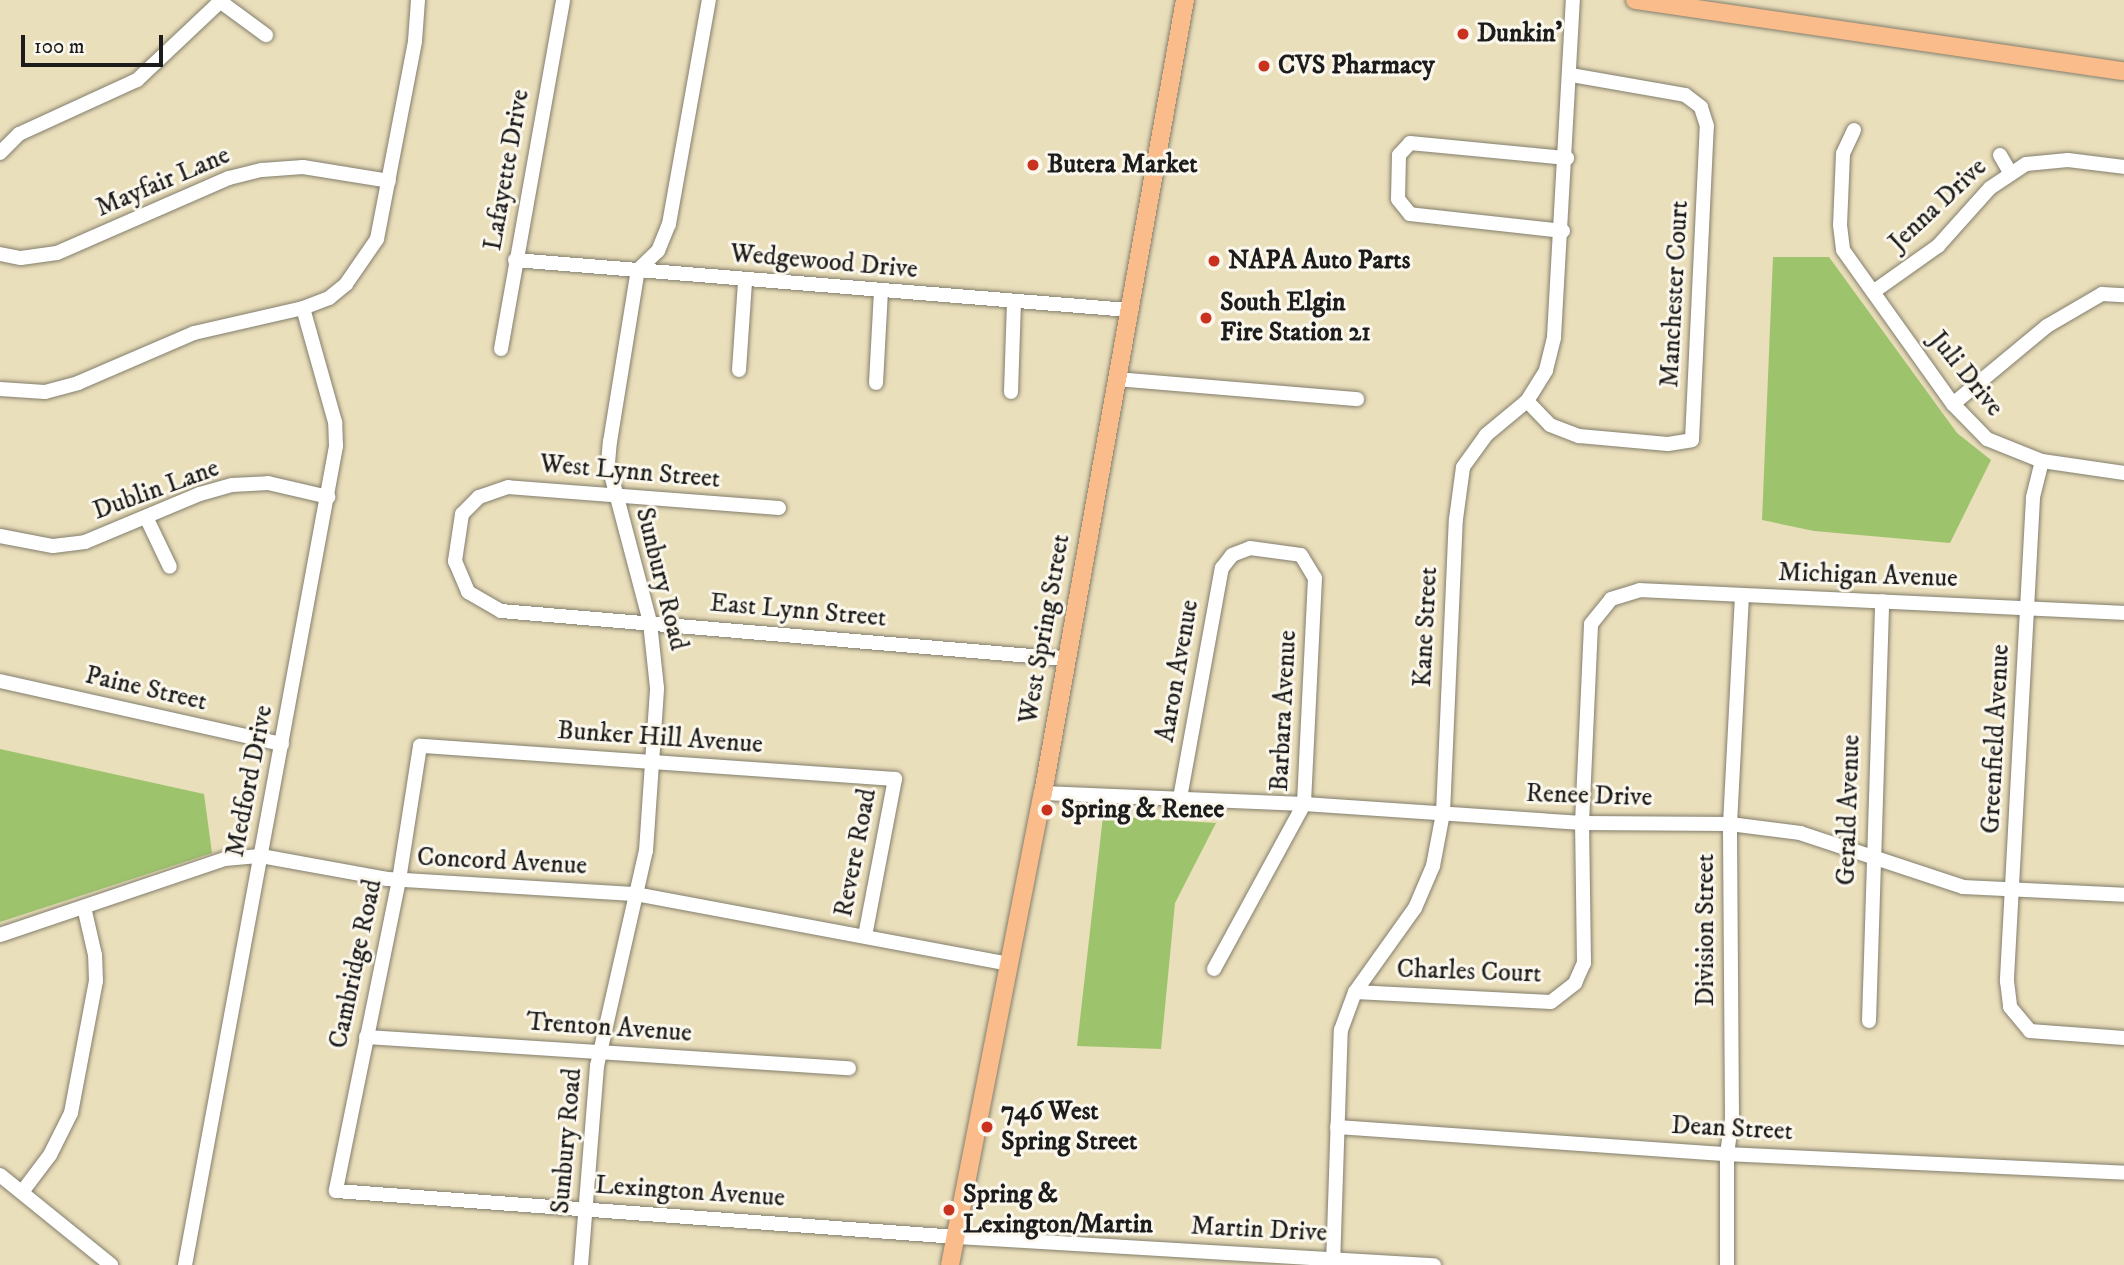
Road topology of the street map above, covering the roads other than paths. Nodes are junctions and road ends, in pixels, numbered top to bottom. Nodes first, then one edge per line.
1 (418, 0) edge
2 (563, 0) edge
3 (709, 0) edge
4 (1185, 0) edge
5 (1573, 0) edge
6 (1635, 0) edge
7 (222, 1) edge
8 (1712, 6) edge
9 (266, 35) dead end
10 (2124, 71) edge
11 (1572, 75) junction
12 (1854, 130) dead end
13 (0, 153) edge
14 (2000, 155) dead end
15 (1567, 158) junction
16 (2124, 167) edge
17 (2010, 172) junction
18 (389, 181) junction
19 (1563, 231) junction
20 (0, 254) edge
21 (515, 261) junction
22 (638, 270) junction
23 (745, 281) junction
24 (881, 291) junction
25 (1873, 292) junction
26 (2124, 295) edge
27 (1014, 302) junction
28 (303, 308) junction
29 (1129, 310) junction
30 (501, 349) dead end
31 (739, 370) dead end
32 (1116, 379) junction
33 (876, 383) dead end
34 (0, 389) edge
35 (1011, 392) dead end
36 (1357, 399) dead end
37 (1527, 401) junction
38 (1953, 404) junction
39 (2042, 461) junction
40 (2124, 472) edge
41 (615, 496) junction
42 (328, 497) junction
43 (479, 498) joint
44 (779, 508) dead end
45 (146, 517) junction
46 (0, 536) edge
47 (1309, 561) joint
48 (170, 567) dead end
49 (1742, 595) junction
50 (1882, 601) junction
51 (2027, 607) junction
52 (2124, 613) edge
53 (650, 622) junction
54 (1067, 659) junction
55 (0, 681) edge
56 (282, 744) junction
57 (421, 746) joint
58 (652, 762) junction
59 (895, 779) joint
60 (1043, 793) junction
61 (1180, 798) junction
62 (1304, 804) junction
63 (1443, 813) junction
64 (1582, 823) junction
65 (1730, 824) junction
66 (1871, 855) junction
67 (261, 856) junction
68 (399, 880) junction
69 (2012, 890) junction
70 (635, 894) junction
71 (2124, 895) edge
72 (84, 907) junction
73 (0, 935) edge
74 (866, 936) junction
75 (1008, 964) junction
76 (1214, 969) dead end
77 (1355, 992) junction
78 (1869, 1021) dead end
79 (366, 1037) junction
80 (2124, 1038) edge
81 (599, 1052) junction
82 (849, 1068) dead end
83 (1337, 1127) junction
84 (1727, 1154) junction
85 (2124, 1173) edge
86 (0, 1175) edge
87 (336, 1191) joint
88 (22, 1192) junction
89 (585, 1209) junction
90 (956, 1237) junction
91 (1333, 1262) edge
92 (111, 1265) edge
93 (185, 1265) edge
94 (581, 1265) edge
95 (950, 1265) edge
96 (1434, 1265) edge
97 (1727, 1265) edge

1 - 18 street
2 - 21 street, Lafayette Drive
3 - 22 street
4 - 29 main road, West Spring Street
5 - 11 street, Kane Street
6 - 8 main road
7 - 9 street
7 - 13 street
8 - 10 main road
11 - 15 street, Kane Street
11 - 37 street, Manchester Court
12 - 25 street, Juli Drive
14 - 17 street
15 - 19 street, Kane Street
15 - 19 street
16 - 17 street, Jenna Drive
17 - 25 street, Jenna Drive
18 - 20 street, Mayfair Lane
18 - 28 street
19 - 37 street, Kane Street
21 - 22 street, Wedgewood Drive
21 - 30 street, Lafayette Drive
22 - 23 street, Wedgewood Drive
22 - 41 street, Sunbury Road
23 - 24 street, Wedgewood Drive
23 - 31 street
24 - 27 street, Wedgewood Drive
24 - 33 street
25 - 38 street, Juli Drive
26 - 38 street
27 - 29 street, Wedgewood Drive
27 - 35 street
28 - 34 street
28 - 42 street, Medford Drive
29 - 32 main road, West Spring Street
32 - 36 street
32 - 54 main road, West Spring Street
37 - 63 street, Kane Street
38 - 39 street, Juli Drive
39 - 40 street, Juli Drive
39 - 51 street, Greenfield Avenue
41 - 43 street, West Lynn Street
41 - 44 street, West Lynn Street
41 - 53 street, Sunbury Road
42 - 45 street, Dublin Lane
42 - 56 street, Medford Drive
43 - 53 street, East Lynn Street
45 - 46 street, Dublin Lane
45 - 48 street
47 - 61 street, Aaron Avenue
47 - 62 street, Barbara Avenue
49 - 50 street, Michigan Avenue
49 - 64 street, Michigan Avenue
49 - 65 street, Division Street
50 - 51 street, Michigan Avenue
50 - 66 street, Gerald Avenue
51 - 52 street, Michigan Avenue
51 - 69 street, Greenfield Avenue
53 - 54 street, East Lynn Street
53 - 58 street, Sunbury Road
54 - 60 main road, West Spring Street
55 - 56 street, Paine Street
56 - 67 street, Medford Drive
57 - 58 street, Bunker Hill Avenue
57 - 68 street, Cambridge Road
58 - 59 street, Bunker Hill Avenue
58 - 70 street, Sunbury Road
59 - 74 street, Revere Road
60 - 61 street, Renee Drive
60 - 75 main road, West Spring Street
61 - 62 street, Renee Drive
62 - 63 street, Renee Drive
62 - 76 street, Barbara Avenue
63 - 64 street, Renee Drive
63 - 77 street, Kane Street
64 - 65 street, Renee Drive
64 - 77 street, Charles Court
65 - 66 street, Renee Drive
65 - 84 street, Division Street
66 - 69 street, Renee Drive
66 - 78 street, Gerald Avenue
67 - 68 street, Concord Avenue
67 - 72 street, Concord Avenue
67 - 93 street, Medford Drive
68 - 70 street, Concord Avenue
68 - 79 street, Cambridge Road
69 - 71 street, Renee Drive
69 - 80 street, Greenfield Avenue
70 - 74 street, Concord Avenue
70 - 81 street, Sunbury Road
72 - 73 street, Concord Avenue
72 - 88 street
74 - 75 street, Concord Avenue
75 - 90 main road, West Spring Street
77 - 83 street, Kane Street
79 - 81 street, Trenton Avenue
79 - 87 street, Cambridge Road
81 - 82 street, Trenton Avenue
81 - 89 street, Sunbury Road
83 - 84 street, Dean Street
83 - 91 street, Kane Street
84 - 85 street, Dean Street
84 - 97 street, Division Street
86 - 88 street
87 - 89 street, Lexington Avenue
88 - 92 street
89 - 90 street, Lexington Avenue
89 - 94 street, Sunbury Road
90 - 91 street, Martin Drive
90 - 95 main road, West Spring Street
91 - 96 street, Martin Drive

